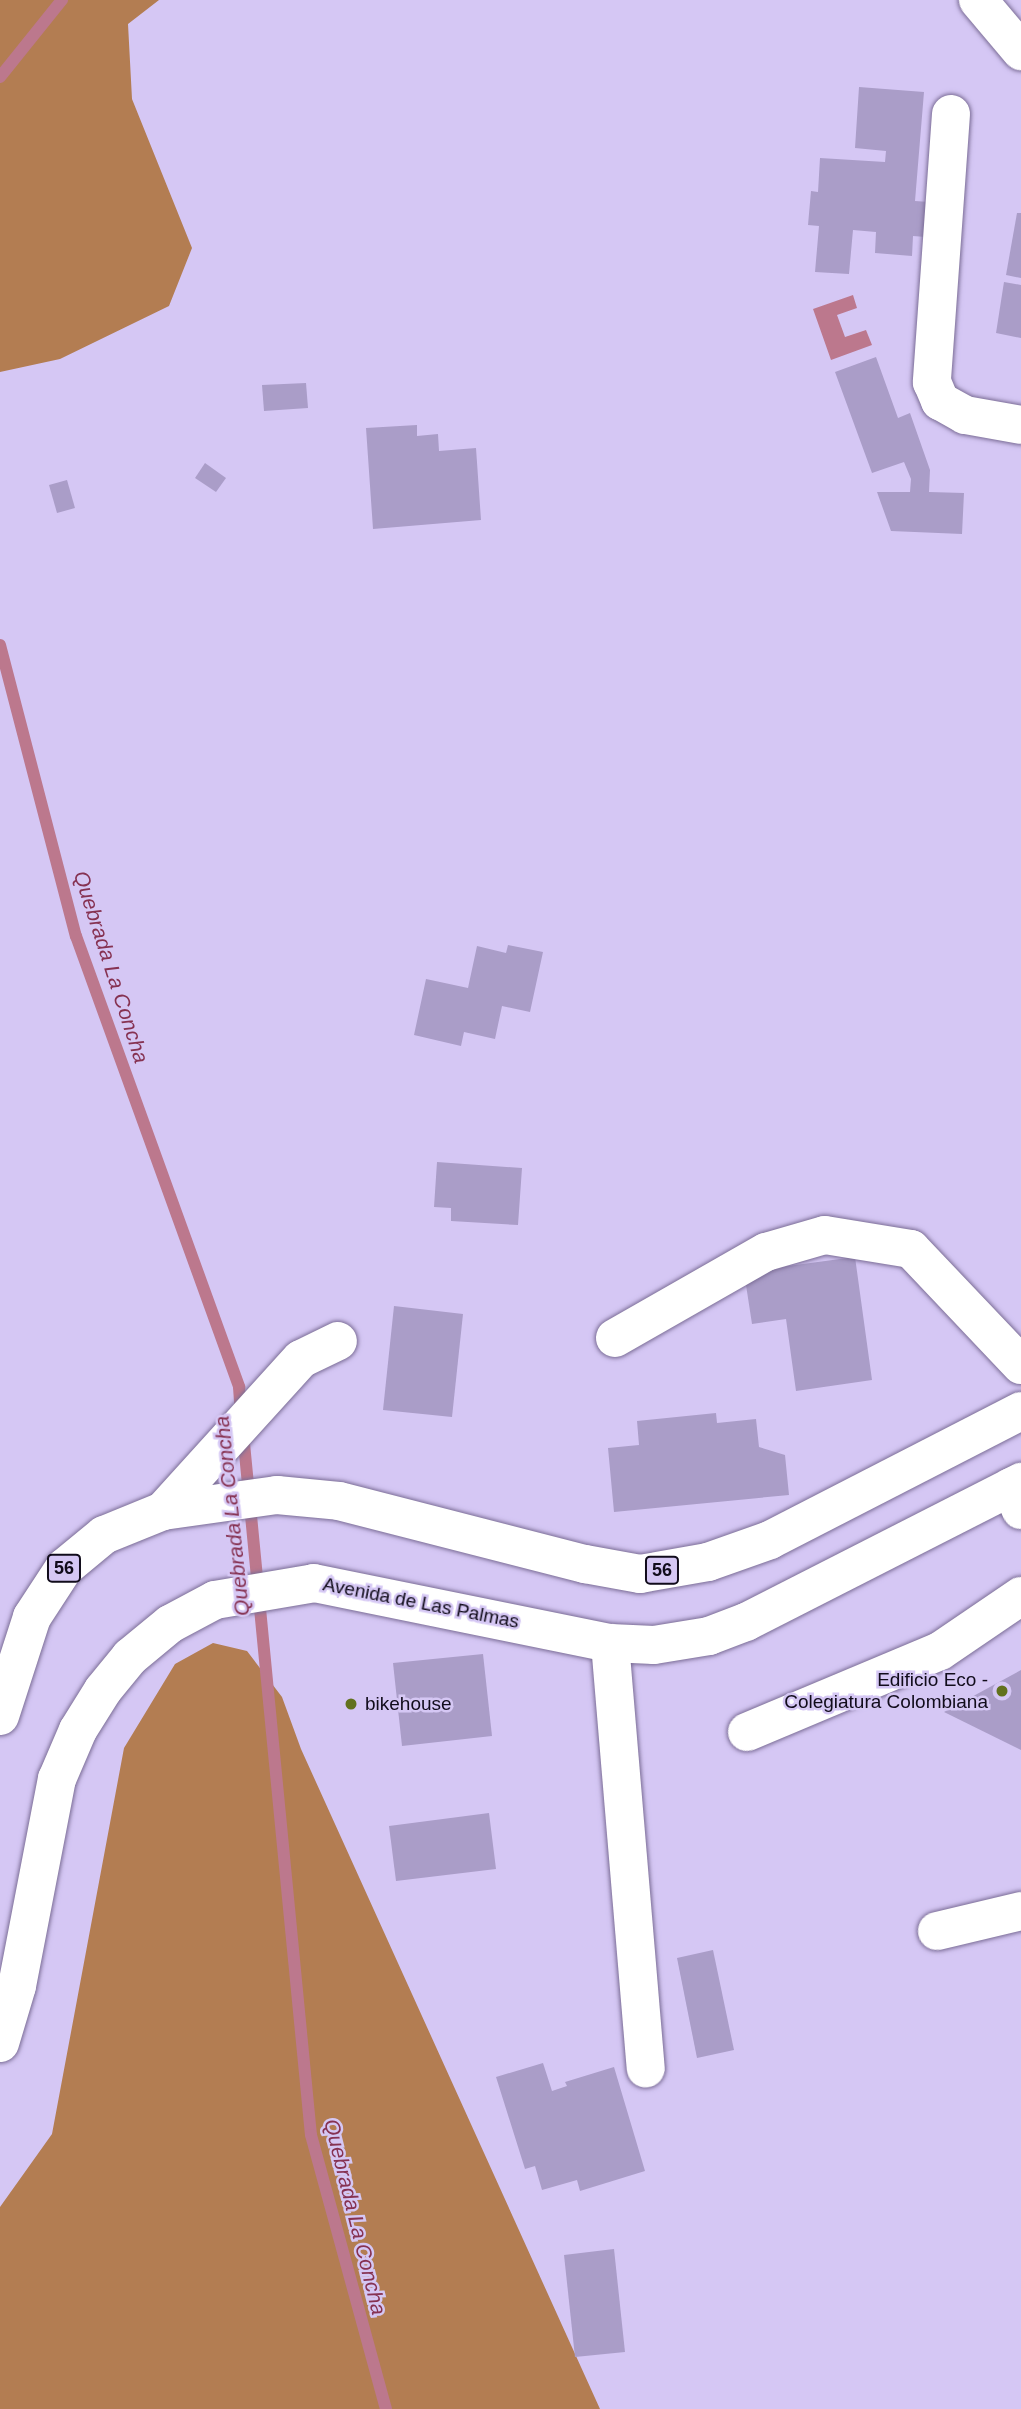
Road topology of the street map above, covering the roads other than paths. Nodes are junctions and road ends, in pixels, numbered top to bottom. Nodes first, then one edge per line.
1 (978, 0) edge
2 (1021, 51) edge
3 (951, 114) dead end
4 (1021, 425) edge
5 (615, 1338) dead end
6 (338, 1341) dead end
7 (1021, 1365) edge
8 (1021, 1411) edge
9 (1018, 1493) edge
10 (163, 1511) junction
11 (1021, 1597) edge
12 (610, 1643) junction
13 (0, 1716) edge
14 (747, 1732) dead end
15 (1021, 1912) edge
16 (937, 1931) dead end
17 (0, 2043) edge
18 (646, 2068) dead end

1 - 2 main road
3 - 4 main road
5 - 7 main road
6 - 10 main road
8 - 10 main road, 56
9 - 12 main road, Avenida de Las Palmas
10 - 13 main road, 56
11 - 14 main road
12 - 17 main road, Avenida de Las Palmas
12 - 18 main road
15 - 16 main road

